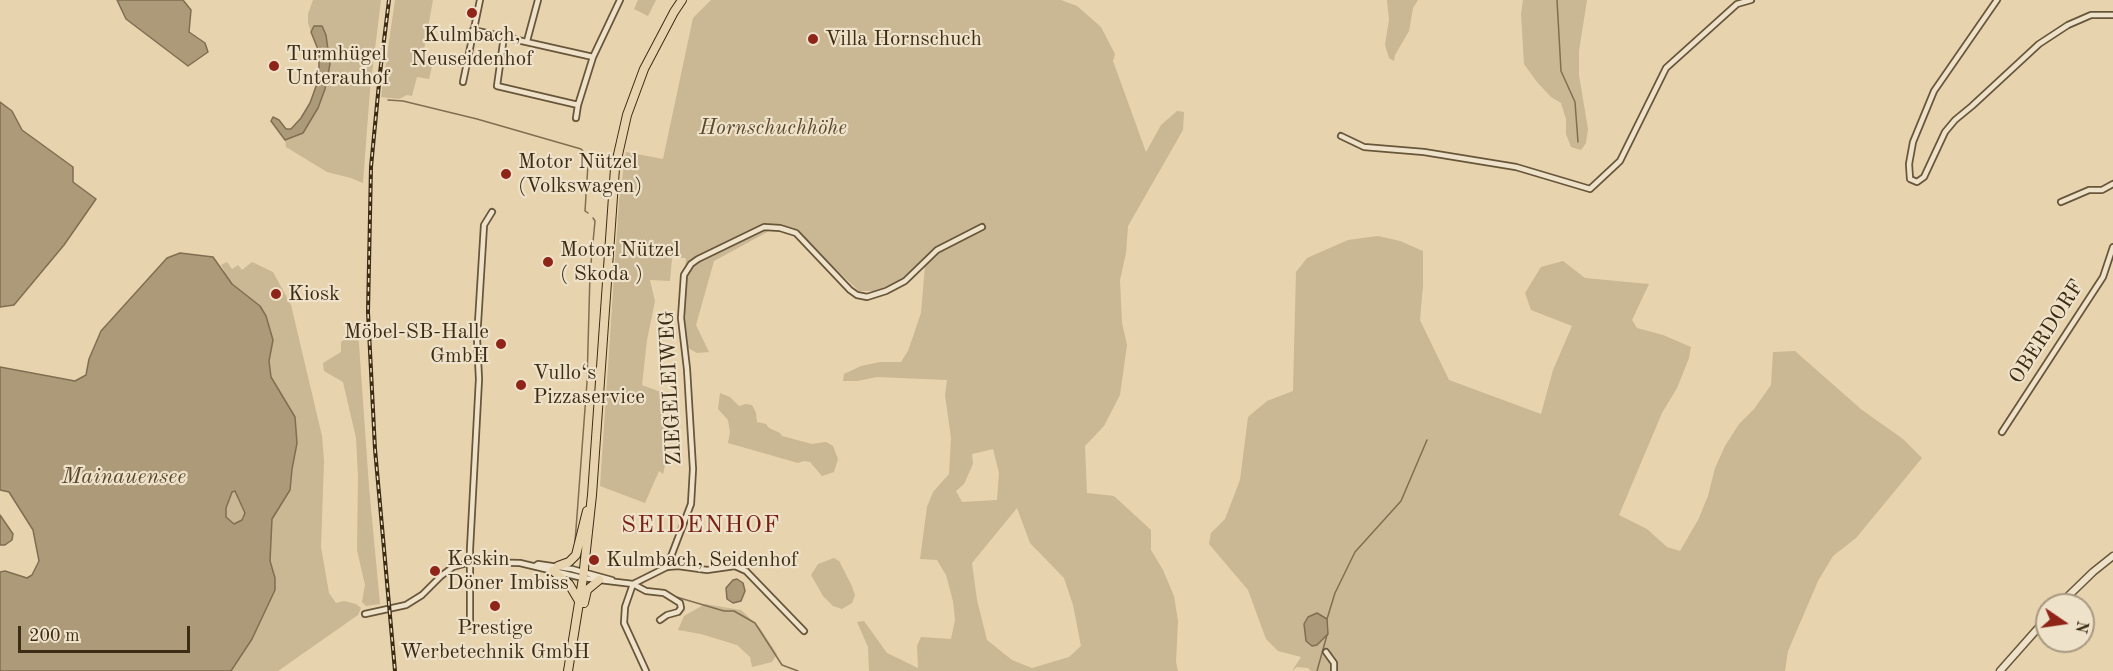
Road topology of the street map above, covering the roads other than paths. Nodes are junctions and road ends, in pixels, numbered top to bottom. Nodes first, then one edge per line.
1 (480, 0) edge
2 (538, 0) edge
3 (618, 0) edge
4 (682, 0) edge
5 (1751, 0) edge
6 (1997, 0) edge
7 (2113, 15) edge
8 (473, 30) junction
9 (504, 36) junction
10 (527, 41) junction
11 (593, 57) junction
12 (462, 82) dead end
13 (578, 105) junction
14 (576, 118) dead end
15 (1341, 136) dead end
16 (2113, 186) edge
17 (2061, 202) dead end
18 (492, 212) dead end
19 (982, 227) dead end
20 (2113, 248) edge
21 (2002, 432) dead end
22 (592, 495) junction
23 (2113, 556) edge
24 (471, 562) junction
25 (667, 567) junction
26 (556, 569) junction
27 (583, 575) junction
28 (598, 580) junction
29 (612, 580) junction
30 (633, 584) junction
31 (2071, 593) edge
32 (579, 601) junction
33 (578, 612) junction
34 (365, 614) dead end
35 (660, 620) dead end
36 (470, 626) dead end
37 (804, 631) dead end
38 (2035, 632) edge
39 (1326, 652) dead end
40 (568, 671) edge
41 (646, 671) edge
42 (1334, 671) edge
43 (2000, 671) edge

1 - 8 street
2 - 10 street
3 - 11 street
4 - 22 main road
5 - 15 street
6 - 7 street
8 - 9 street
8 - 12 street
9 - 10 street
9 - 13 street
10 - 11 street
11 - 13 street
13 - 14 street
16 - 17 street
18 - 24 street
19 - 25 street, ZIEGELEIWEG
20 - 21 street, OBERDORF
22 - 26 main road
22 - 27 main road
23 - 31 street
24 - 26 street
24 - 34 street
24 - 36 street
25 - 30 street
25 - 37 street
26 - 27 street
26 - 32 main road
27 - 28 street
27 - 29 street
27 - 32 main road
28 - 29 street
28 - 33 main road
29 - 30 street
30 - 35 street
30 - 41 street
32 - 33 main road
33 - 40 main road
38 - 43 street
39 - 42 street

